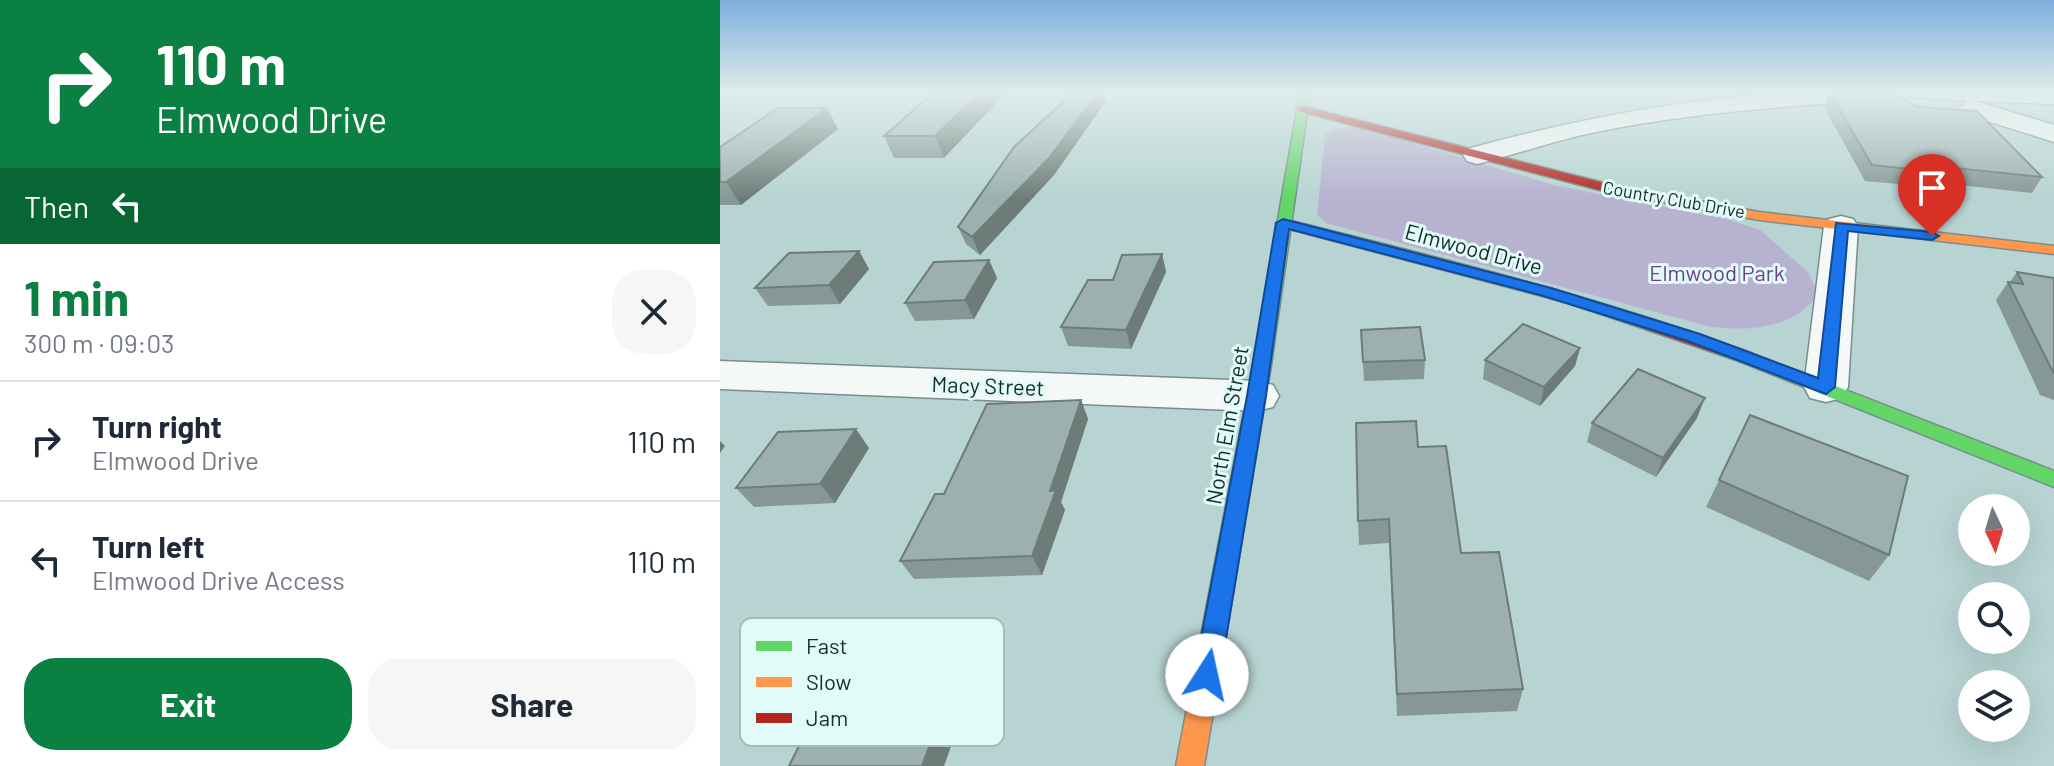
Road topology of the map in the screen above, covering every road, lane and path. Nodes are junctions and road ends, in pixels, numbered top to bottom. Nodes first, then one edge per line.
1 (1299, 128) edge
2 (1383, 128) edge
3 (1582, 128) edge
4 (2034, 128) edge
5 (2054, 134) edge
6 (1477, 155) junction
7 (1283, 223) junction
8 (1841, 226) junction
9 (2054, 250) edge
10 (720, 375) edge
11 (1826, 387) junction
12 (1257, 396) junction
13 (2054, 479) edge
14 (1190, 766) edge

1 - 7 street, North Elm Street
2 - 6 street, Country Club Drive
3 - 6 street
4 - 5 street
6 - 8 street, Country Club Drive
7 - 11 street, Elmwood Drive
7 - 12 street, North Elm Street
8 - 9 street, Country Club Drive
8 - 11 street
10 - 12 street, Macy Street
11 - 13 street, Elmwood Drive
12 - 14 street, North Elm Street

